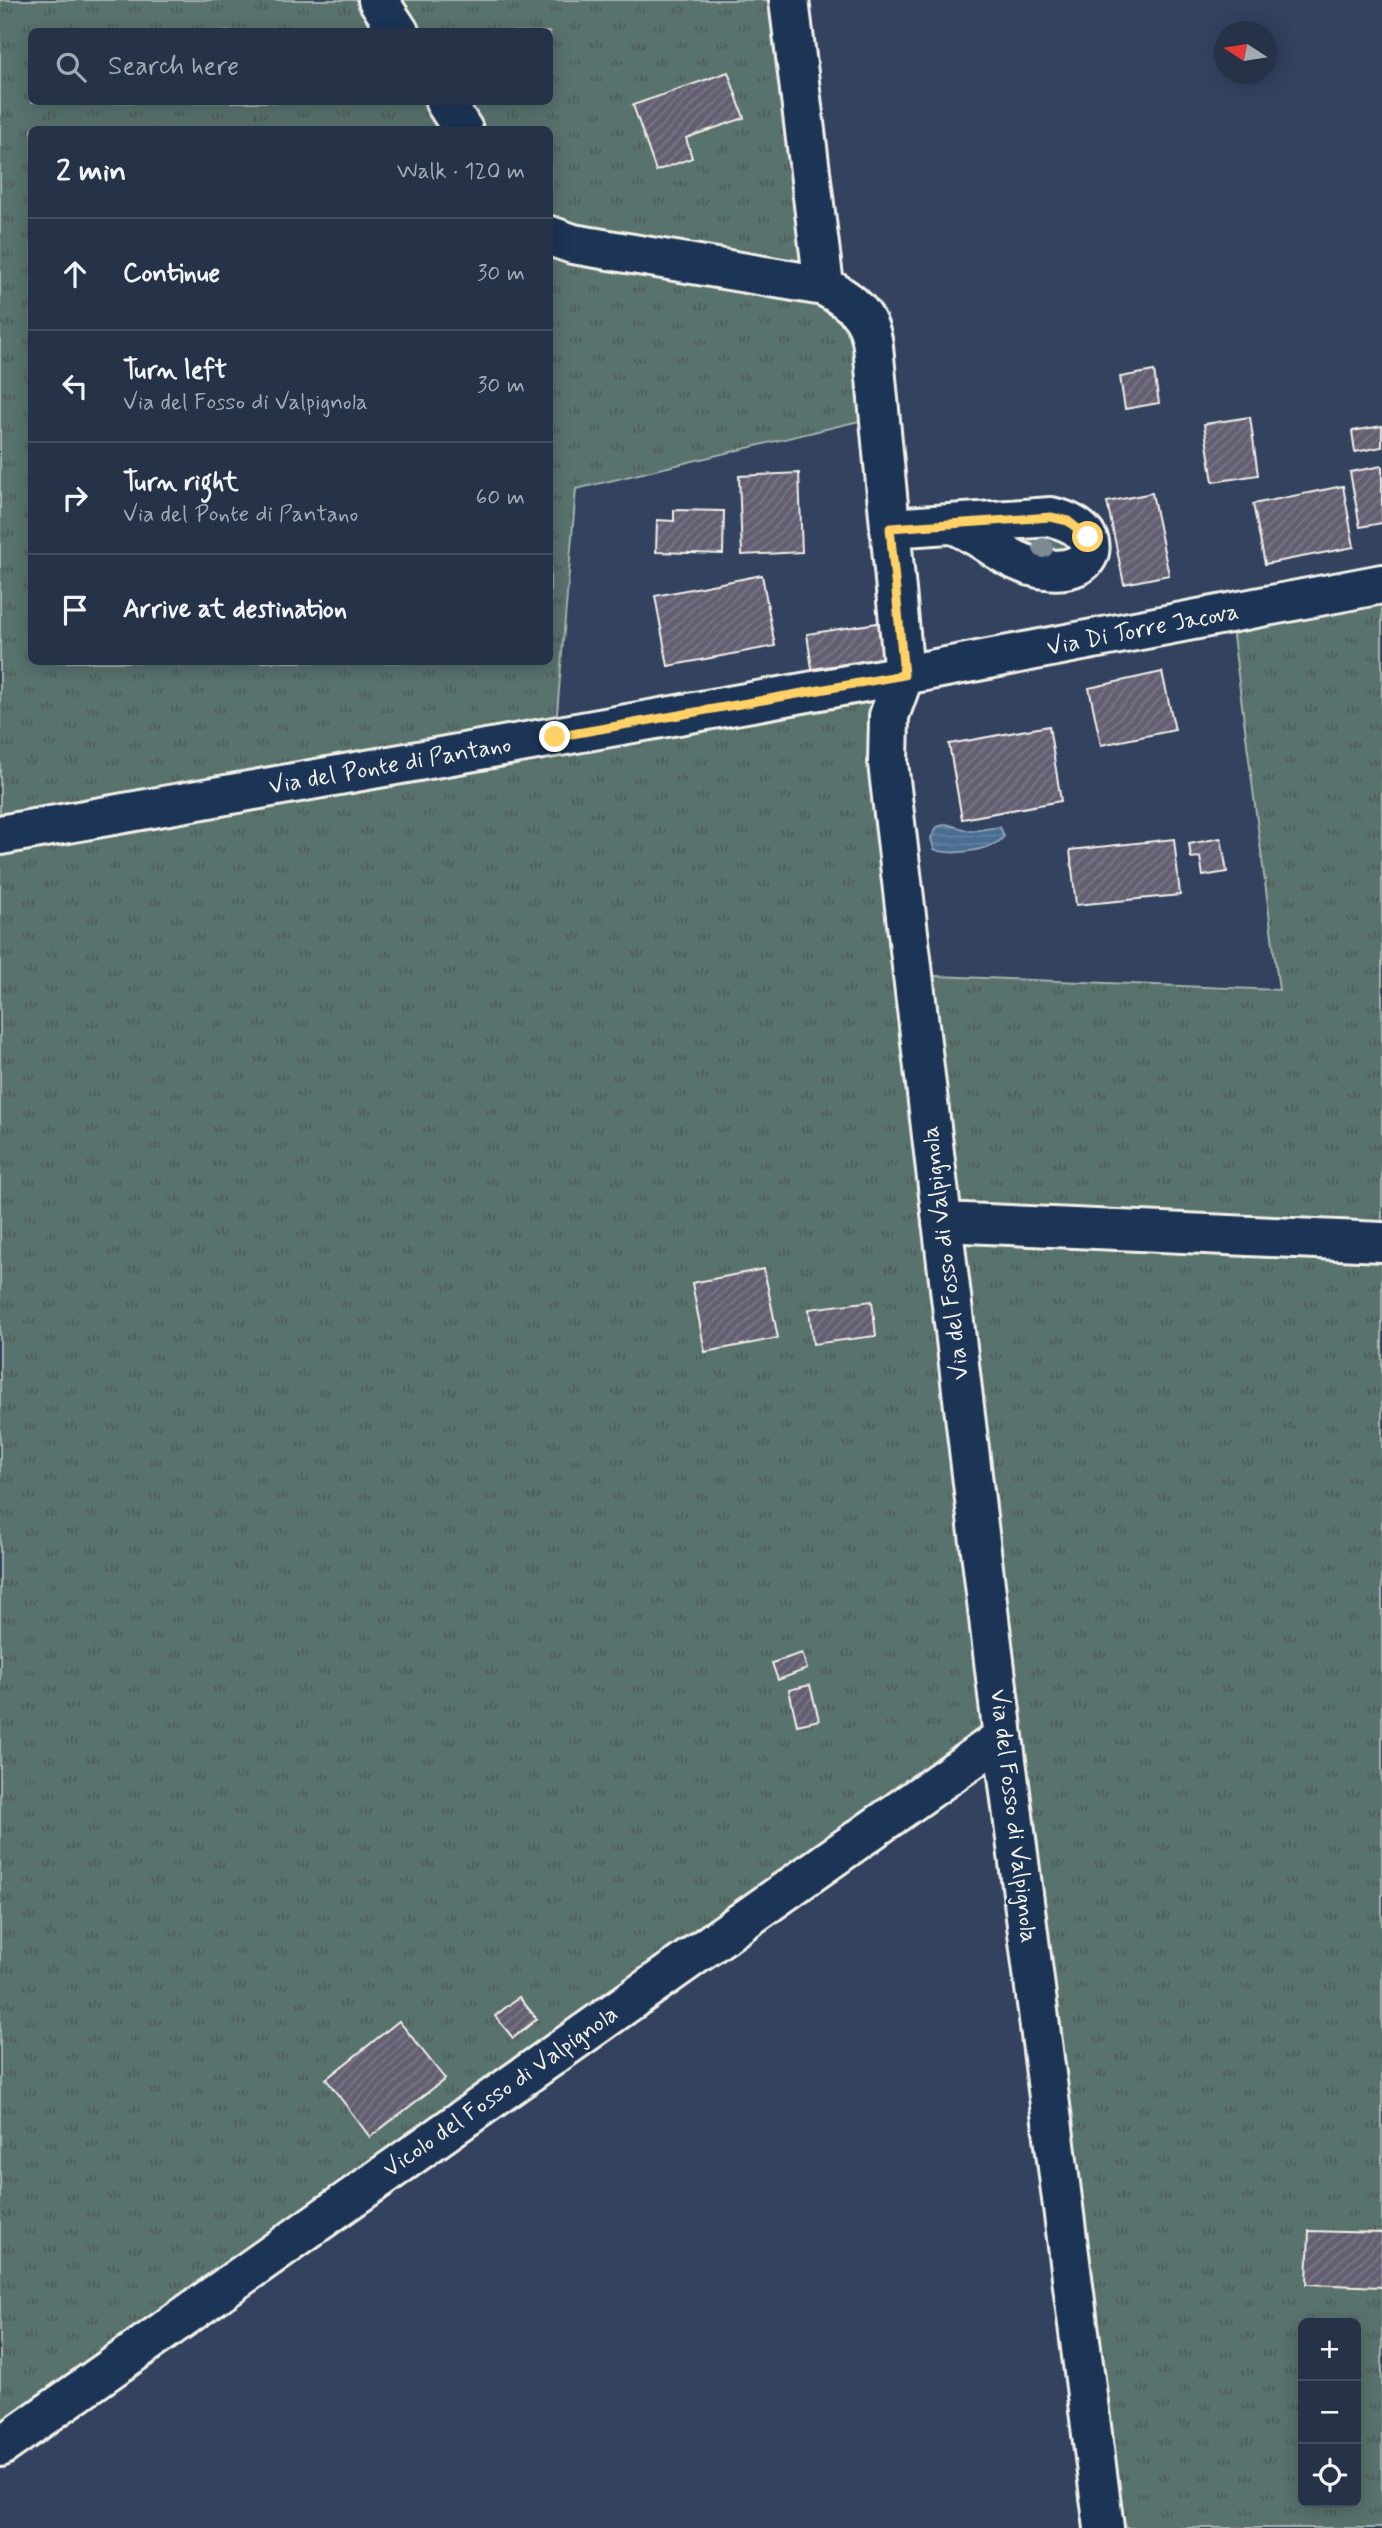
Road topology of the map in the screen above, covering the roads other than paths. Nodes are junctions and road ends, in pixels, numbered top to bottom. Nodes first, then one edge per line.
1 (378, 0) edge
2 (789, 0) edge
3 (396, 28) edge
4 (447, 105) edge
5 (460, 126) edge
6 (553, 237) edge
7 (824, 286) junction
8 (953, 524) dead end
9 (890, 528) junction
10 (1382, 584) edge
11 (904, 675) junction
12 (0, 835) edge
13 (942, 1222) junction
14 (1382, 1242) edge
15 (1003, 1737) junction
16 (0, 2447) edge
17 (1104, 2528) edge

1 - 3 street
2 - 7 street
4 - 5 street
6 - 7 street
7 - 9 street, Via del Fosso di Valpignola
8 - 9 street
9 - 11 street, Via del Fosso di Valpignola
10 - 11 street, Via Di Torre Jacova
11 - 12 street, Via del Ponte di Pantano
11 - 13 street, Via del Fosso di Valpignola
13 - 14 street
13 - 15 street, Via del Fosso di Valpignola
15 - 16 street, Vicolo del Fosso di Valpignola
15 - 17 street, Via del Fosso di Valpignola

